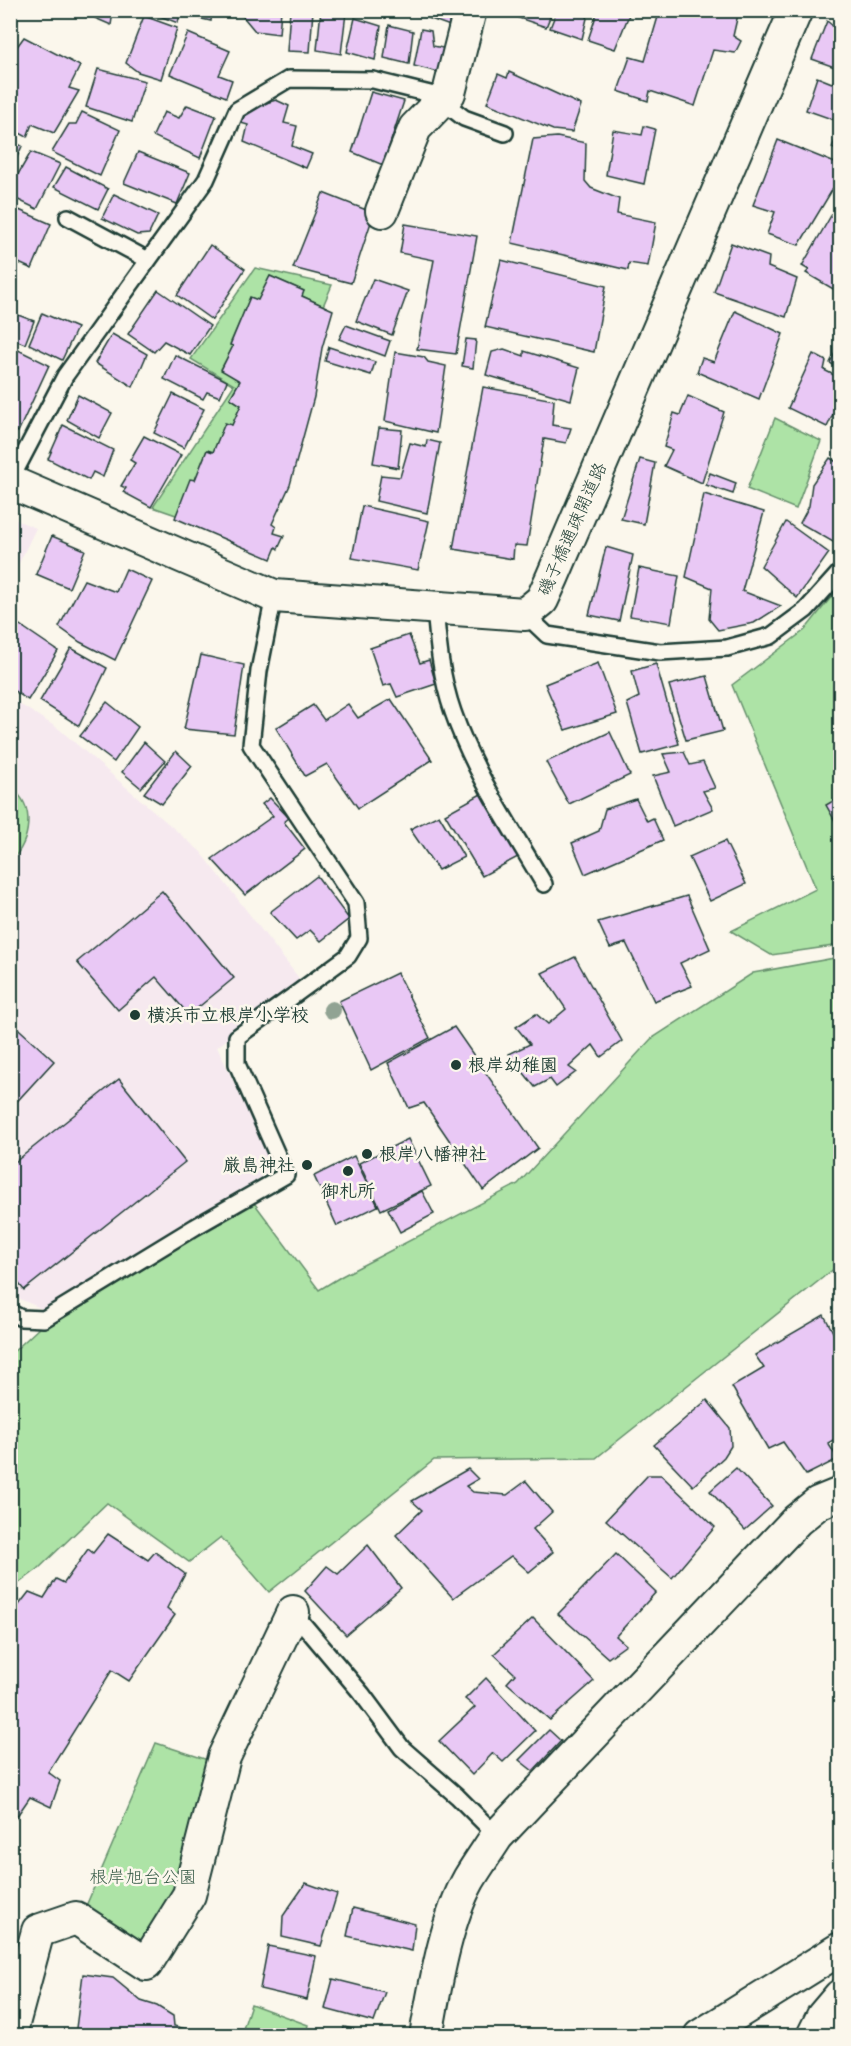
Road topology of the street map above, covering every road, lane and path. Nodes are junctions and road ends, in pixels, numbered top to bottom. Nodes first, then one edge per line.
1 (470, 10) edge
2 (796, 10) edge
3 (442, 102) junction
4 (505, 133) dead end
5 (382, 211) dead end
6 (68, 217) dead end
7 (148, 260) junction
8 (10, 482) edge
9 (840, 572) edge
10 (274, 596) junction
11 (435, 608) junction
12 (525, 614) junction
13 (544, 884) dead end
14 (10, 1312) edge
15 (840, 1494) edge
16 (293, 1612) joint
17 (498, 1836) junction
18 (840, 1949) edge
19 (840, 1996) edge
20 (10, 2035) edge
21 (426, 2036) edge
22 (699, 2036) edge
23 (813, 2036) edge

1 - 3 street
2 - 12 street, 磯子橋通疎開道路
3 - 4 lane
3 - 5 street
3 - 7 lane
6 - 7 lane
7 - 8 lane
8 - 10 street, 磯子橋通疎開道路
9 - 12 lane
10 - 11 street, 磯子橋通疎開道路
10 - 14 lane
11 - 12 street, 磯子橋通疎開道路
11 - 13 lane
15 - 17 street
16 - 17 lane
16 - 20 street
17 - 21 street
18 - 22 street
19 - 23 street

